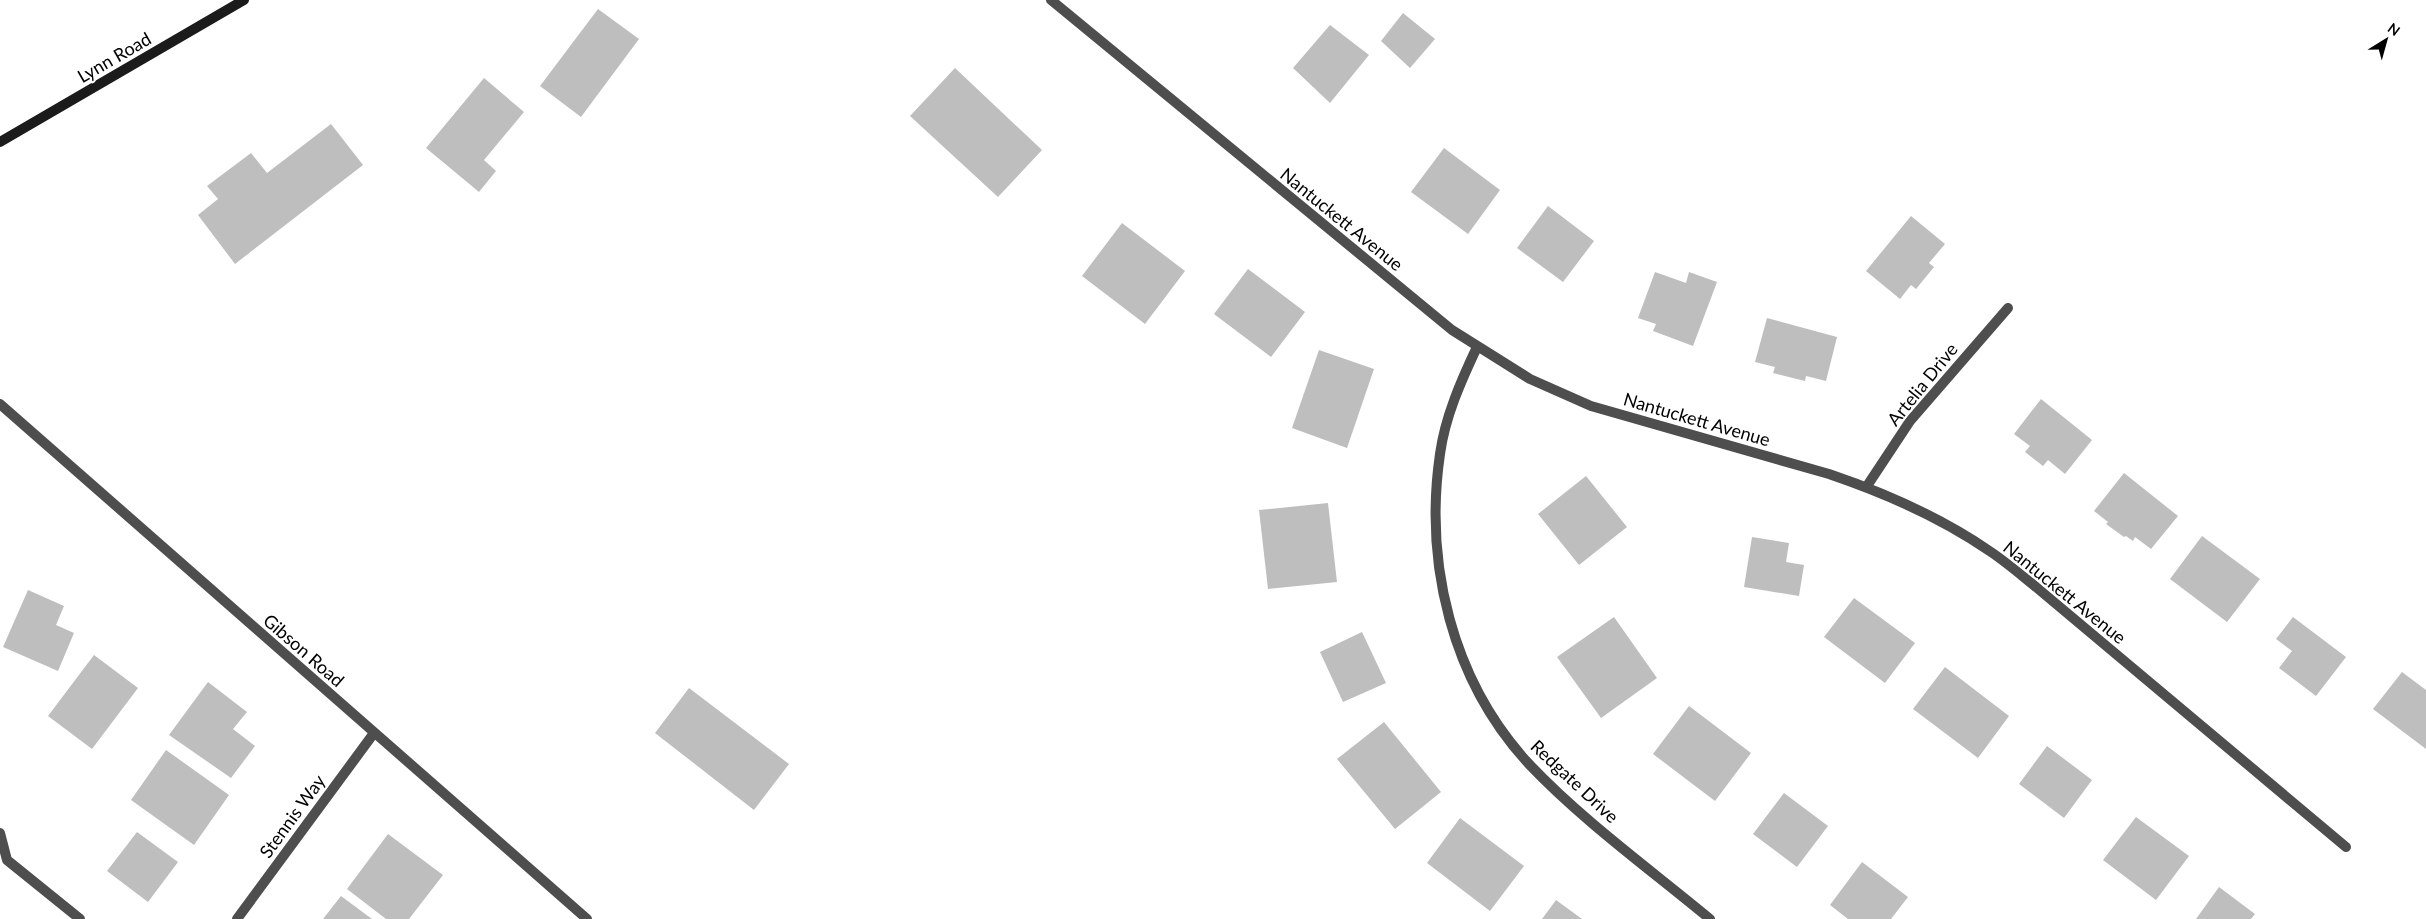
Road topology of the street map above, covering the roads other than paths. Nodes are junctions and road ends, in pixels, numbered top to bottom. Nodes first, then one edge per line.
1 (244, 0) edge
2 (1051, 0) edge
3 (0, 142) edge
4 (2008, 308) dead end
5 (1476, 347) junction
6 (0, 404) edge
7 (1867, 486) junction
8 (374, 733) junction
9 (0, 833) edge
10 (2346, 847) dead end
11 (80, 919) edge
12 (237, 919) edge
13 (587, 919) edge
14 (1710, 919) edge

1 - 3 street, Lynn Road
2 - 5 street, Nantuckett Avenue
4 - 7 street, Artelia Drive
5 - 7 street, Nantuckett Avenue
5 - 14 street, Redgate Drive
6 - 8 street, Gibson Road
7 - 10 street, Nantuckett Avenue
8 - 12 street, Stennis Way
8 - 13 street, Gibson Road
9 - 11 street

